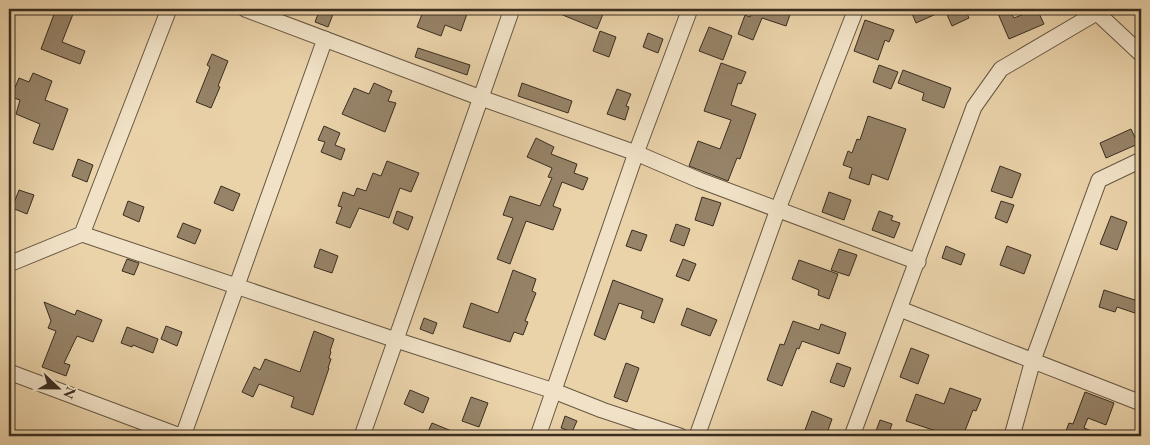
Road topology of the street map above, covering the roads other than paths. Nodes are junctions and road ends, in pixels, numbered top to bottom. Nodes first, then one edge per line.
1 (169, 9) edge
2 (245, 9) edge
3 (512, 9) edge
4 (690, 9) edge
5 (856, 9) edge
6 (1098, 10) edge
7 (325, 39) junction
8 (1141, 54) edge
9 (482, 98) junction
10 (636, 153) junction
11 (1141, 160) edge
12 (778, 209) junction
13 (82, 234) junction
14 (918, 262) junction
15 (9, 264) edge
16 (237, 286) junction
17 (900, 309) junction
18 (396, 340) junction
19 (1033, 360) junction
20 (9, 372) edge
21 (554, 391) junction
22 (1141, 403) edge
23 (182, 436) edge
24 (362, 436) edge
25 (538, 436) edge
26 (680, 436) edge
27 (697, 436) edge
28 (852, 436) edge
29 (1012, 436) edge

1 - 13 street
2 - 7 street
3 - 9 street
4 - 10 street
5 - 12 street
6 - 8 street
6 - 14 street
7 - 9 street
7 - 16 street
9 - 10 street
9 - 18 street
10 - 12 street
10 - 21 street
11 - 19 street
12 - 14 street
12 - 27 street
13 - 15 street
13 - 16 street
14 - 17 street
16 - 18 street
16 - 23 street
17 - 19 street
17 - 28 street
18 - 21 street
18 - 24 street
19 - 22 street
19 - 29 street
20 - 23 street
21 - 25 street
21 - 26 street

